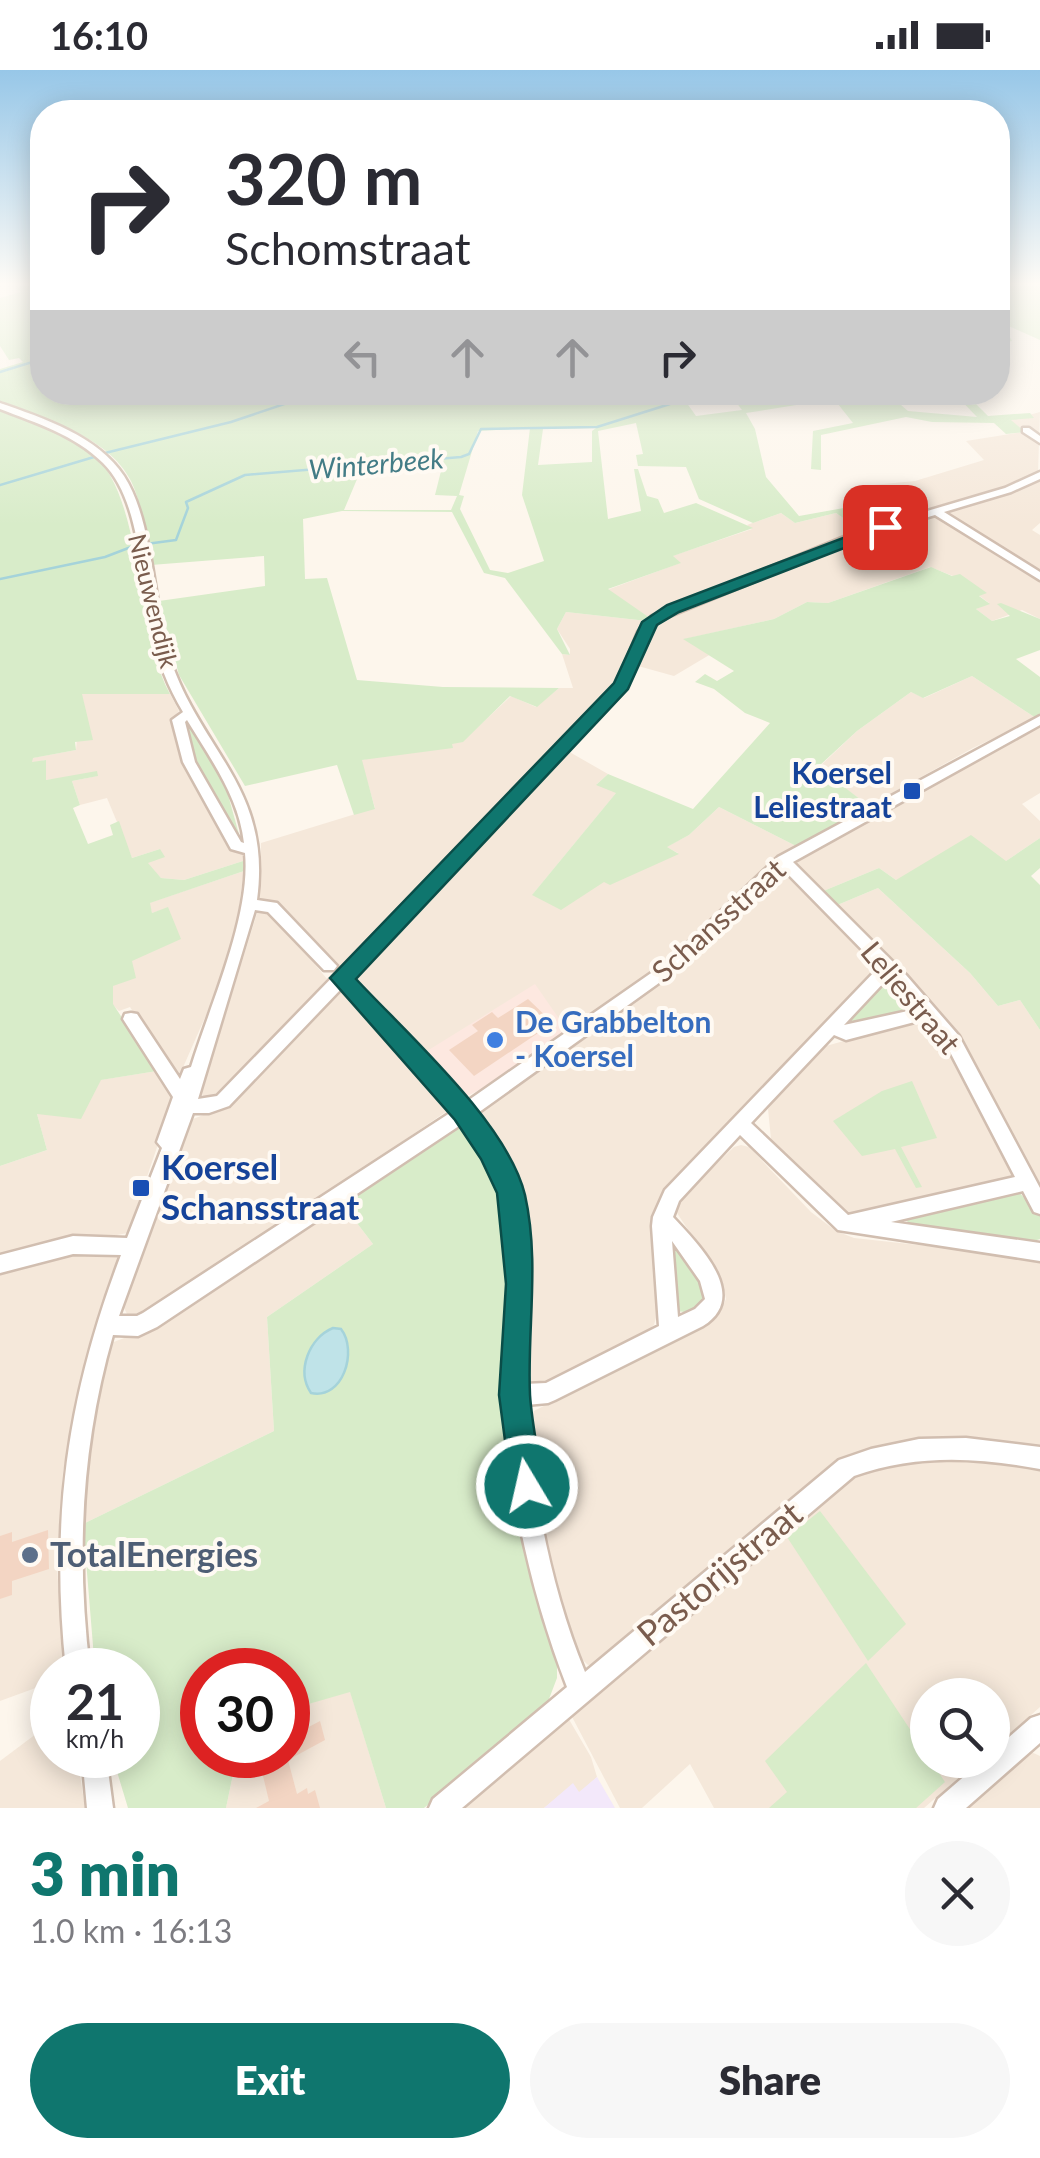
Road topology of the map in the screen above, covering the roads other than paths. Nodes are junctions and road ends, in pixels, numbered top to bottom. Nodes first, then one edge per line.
1 (0, 406) edge
2 (1026, 430) dead end
3 (1040, 440) edge
4 (1040, 475) edge
5 (937, 512) junction
6 (1040, 576) edge
7 (190, 714) junction
8 (1040, 720) edge
9 (252, 849) junction
10 (783, 861) junction
11 (250, 904) junction
12 (889, 968) junction
13 (335, 972) junction
14 (930, 1012) junction
15 (131, 1018) dead end
16 (832, 1027) junction
17 (183, 1103) junction
18 (464, 1112) junction
19 (740, 1124) junction
20 (1027, 1182) junction
21 (1040, 1206) edge
22 (662, 1217) junction
23 (845, 1224) junction
24 (133, 1247) junction
25 (1040, 1252) edge
26 (0, 1264) edge
27 (106, 1325) junction
28 (669, 1331) junction
29 (514, 1395) junction
30 (1040, 1458) edge
31 (76, 1648) edge
32 (580, 1692) junction
33 (1037, 1735) edge
34 (97, 1778) edge
35 (101, 1778) edge
36 (100, 1808) edge
37 (113, 1808) edge
38 (442, 1808) edge
39 (947, 1808) edge

1 - 7 street, Nieuwendijk
2 - 3 street
4 - 5 street
5 - 6 street
5 - 13 street
7 - 9 street, Nieuwendijk
7 - 9 street
8 - 10 street, Schansstraat
9 - 11 street, Nieuwendijk
10 - 12 street, Leliestraat
10 - 18 street, Schansstraat
11 - 13 street
11 - 17 street, Nieuwendijk
12 - 14 street, Leliestraat
12 - 16 street
13 - 17 street
13 - 18 street
14 - 16 street
14 - 20 street, Leliestraat
15 - 17 street
16 - 19 street
17 - 24 street, Nieuwendijk
18 - 27 street, Schansstraat
18 - 29 street
19 - 22 street
19 - 23 street
20 - 21 street, Leliestraat
20 - 23 street
22 - 28 street
22 - 28 street
23 - 25 street
24 - 26 street
24 - 27 street, Nieuwendijk
27 - 31 street, Nieuwendijk
28 - 29 street
29 - 32 street
30 - 32 street, Pastorijstraat
32 - 38 street, Pastorijstraat
33 - 39 street
34 - 36 street
35 - 37 street

